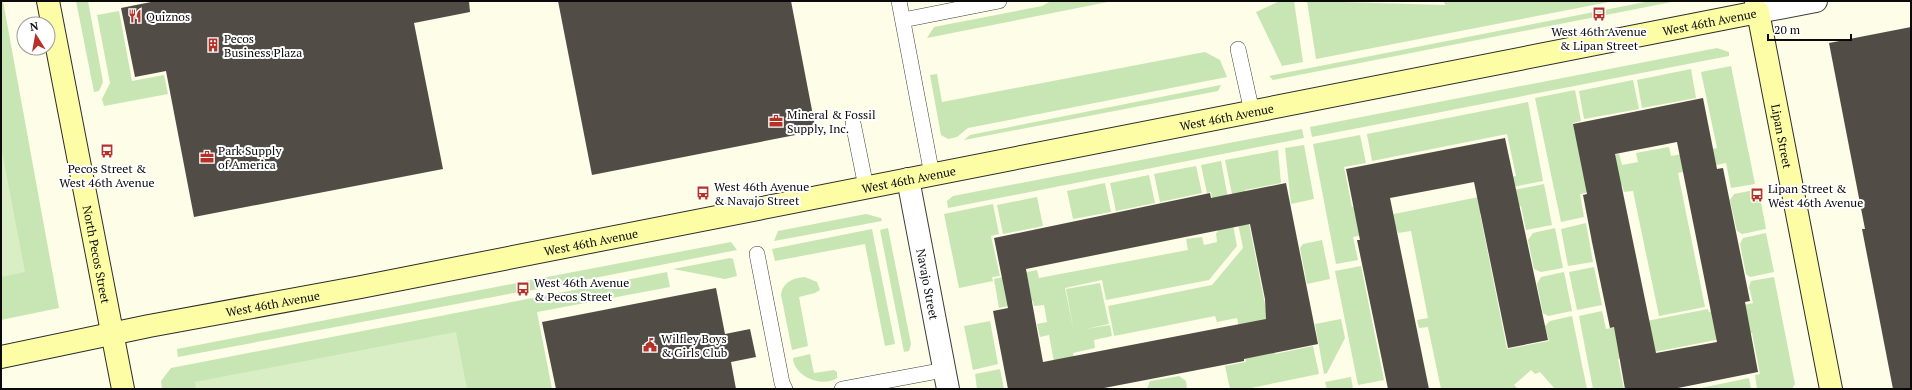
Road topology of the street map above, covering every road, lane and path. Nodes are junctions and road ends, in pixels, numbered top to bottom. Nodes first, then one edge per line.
1 (48, 1) edge
2 (899, 1) edge
3 (999, 1) edge
4 (1816, 1) edge
5 (1757, 7) edge
6 (903, 20) junction
7 (1238, 49) dead end
8 (1252, 112) junction
9 (853, 123) dead end
10 (932, 175) junction
11 (908, 179) junction
12 (866, 188) junction
13 (757, 254) dead end
14 (113, 335) junction
15 (1, 357) edge
16 (946, 379) edge
17 (123, 389) edge
18 (785, 389) edge
19 (842, 389) edge
20 (1831, 389) edge

1 - 14 street, North Pecos Street
2 - 6 lane
3 - 6 lane
4 - 5 street, West 46th Avenue
5 - 8 street, West 46th Avenue
5 - 20 street, Lipan Street
6 - 10 lane
7 - 8 lane
8 - 10 street, West 46th Avenue
9 - 12 lane
10 - 11 street, West 46th Avenue
11 - 12 street, West 46th Avenue
11 - 16 street, Navajo Street
12 - 14 street, West 46th Avenue
13 - 18 lane
14 - 15 street, West 46th Avenue
14 - 17 street, North Pecos Street
16 - 19 lane

